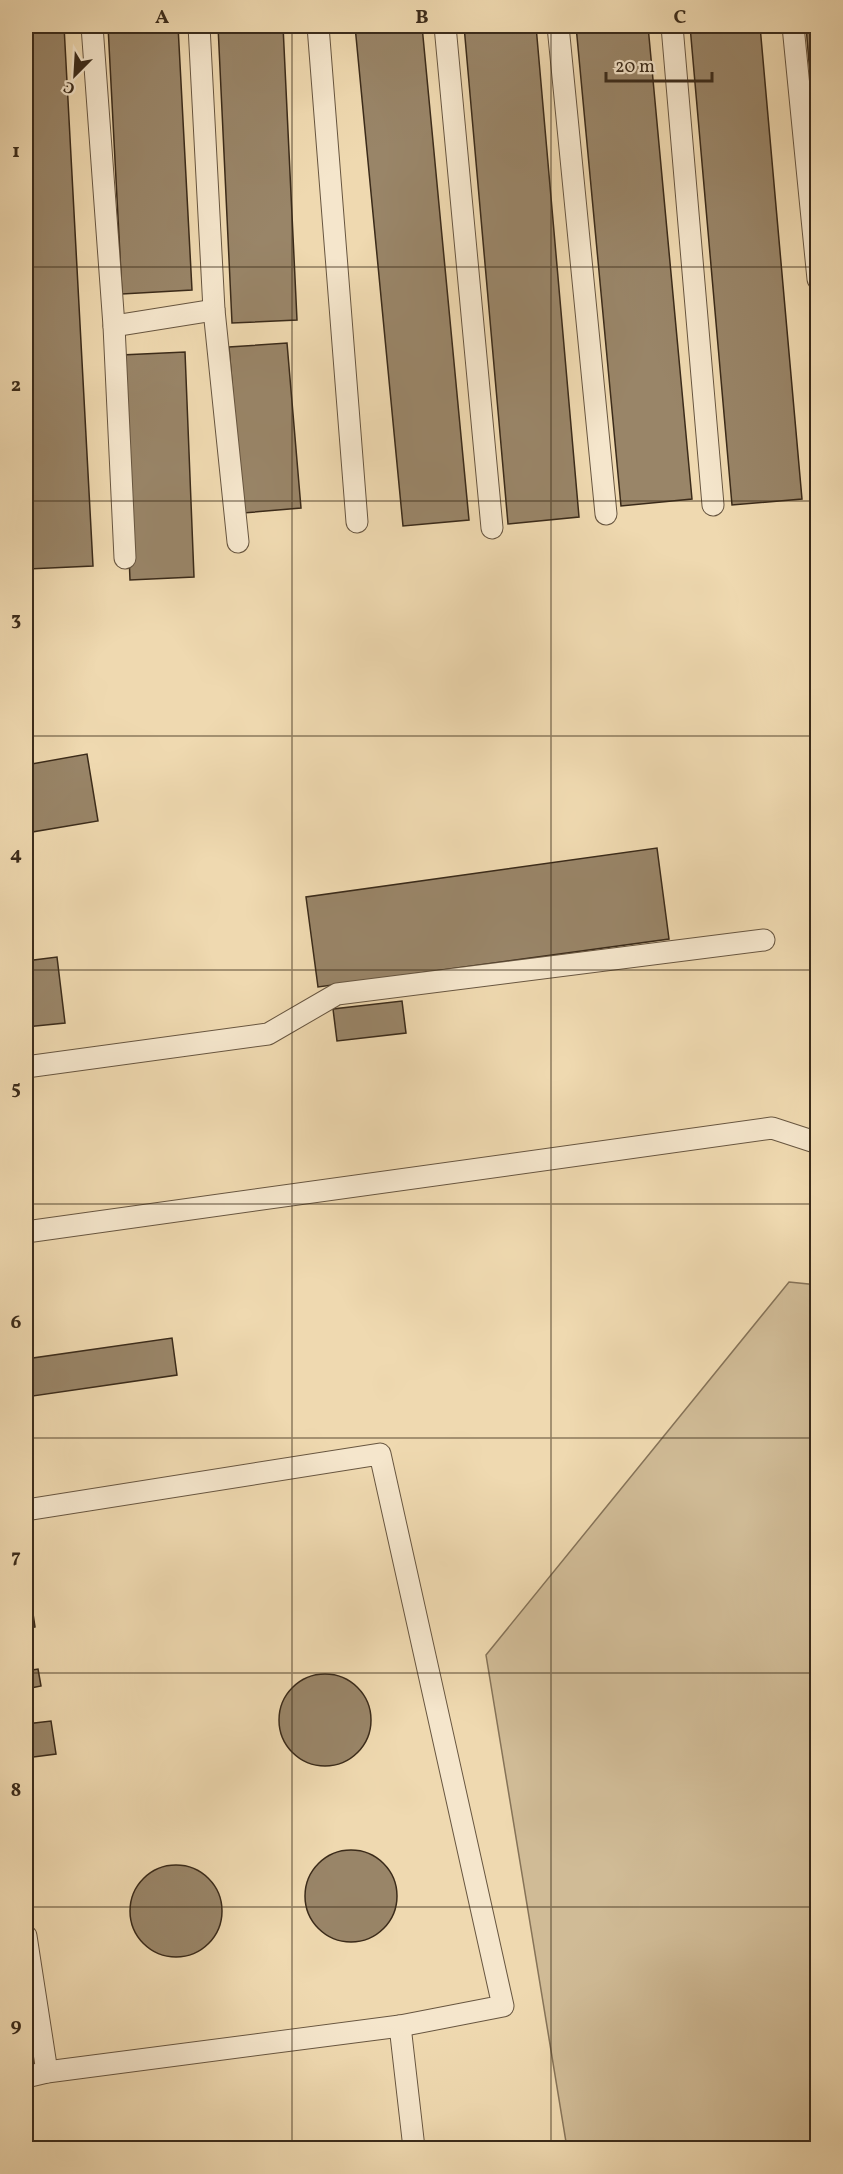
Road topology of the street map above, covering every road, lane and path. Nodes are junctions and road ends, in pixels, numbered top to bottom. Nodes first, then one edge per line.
1 (92, 26) edge
2 (199, 26) edge
3 (318, 26) edge
4 (445, 26) edge
5 (558, 26) edge
6 (672, 26) edge
7 (793, 26) edge
8 (818, 279) edge
9 (214, 310) junction
10 (114, 326) junction
11 (713, 505) dead end
12 (606, 514) dead end
13 (357, 522) dead end
14 (492, 528) dead end
15 (238, 542) dead end
16 (125, 558) dead end
17 (764, 940) dead end
18 (26, 1067) edge
19 (818, 1143) edge
20 (26, 1233) edge
21 (26, 1510) edge
22 (26, 1936) edge
23 (400, 2026) junction
24 (47, 2072) junction
25 (26, 2077) edge
26 (414, 2148) edge

1 - 10 lane
2 - 9 lane
3 - 13 lane
4 - 14 lane
5 - 12 lane
6 - 11 lane
7 - 8 lane
9 - 10 lane
9 - 15 lane
10 - 16 lane
17 - 18 lane
19 - 20 lane
21 - 23 lane
22 - 24 lane
23 - 24 lane
23 - 26 lane
24 - 25 lane

